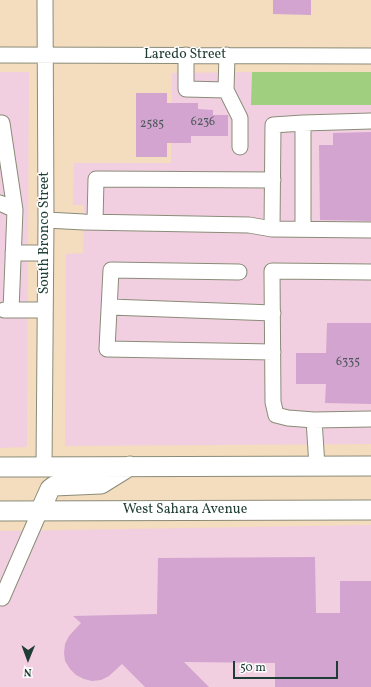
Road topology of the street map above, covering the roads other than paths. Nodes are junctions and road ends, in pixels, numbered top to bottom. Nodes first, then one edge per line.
1 (46, 0) edge
2 (0, 55) edge
3 (46, 55) junction
4 (186, 55) junction
5 (227, 55) junction
6 (371, 56) edge
7 (226, 90) junction
8 (371, 121) edge
9 (0, 123) edge
10 (303, 123) junction
11 (240, 147) dead end
12 (273, 180) junction
13 (0, 203) edge
14 (15, 210) junction
15 (46, 220) junction
16 (96, 222) junction
17 (272, 229) junction
18 (303, 229) junction
19 (371, 230) edge
20 (13, 253) junction
21 (45, 253) junction
22 (239, 272) dead end
23 (371, 272) edge
24 (110, 307) junction
25 (45, 310) junction
26 (273, 313) junction
27 (273, 352) junction
28 (371, 419) edge
29 (314, 420) junction
30 (44, 466) junction
31 (130, 466) junction
32 (316, 466) junction
33 (371, 466) edge
34 (0, 467) edge
35 (371, 510) edge
36 (0, 511) edge
37 (40, 511) junction
38 (0, 581) edge

1 - 3 street, South Bronco Street
2 - 3 street, Laredo Street
3 - 4 street, Laredo Street
3 - 15 street, South Bronco Street
4 - 5 street, Laredo Street
4 - 7 street
5 - 6 street, Laredo Street
5 - 7 street
7 - 11 street
8 - 10 street
9 - 14 street
10 - 12 street
10 - 18 street
12 - 16 street
12 - 17 street
13 - 14 street
14 - 20 street
15 - 16 street
15 - 21 street, South Bronco Street
16 - 17 street
17 - 18 street
18 - 19 street
20 - 21 street
20 - 25 street
21 - 25 street, South Bronco Street
22 - 24 street
23 - 26 street
24 - 26 street
24 - 27 street
25 - 30 street, South Bronco Street
26 - 27 street
27 - 29 street
28 - 29 street
29 - 32 street
30 - 31 main road
30 - 34 main road
31 - 32 main road
31 - 37 main road
32 - 33 main road
35 - 37 main road, West Sahara Avenue
36 - 37 main road, West Sahara Avenue
37 - 38 street

